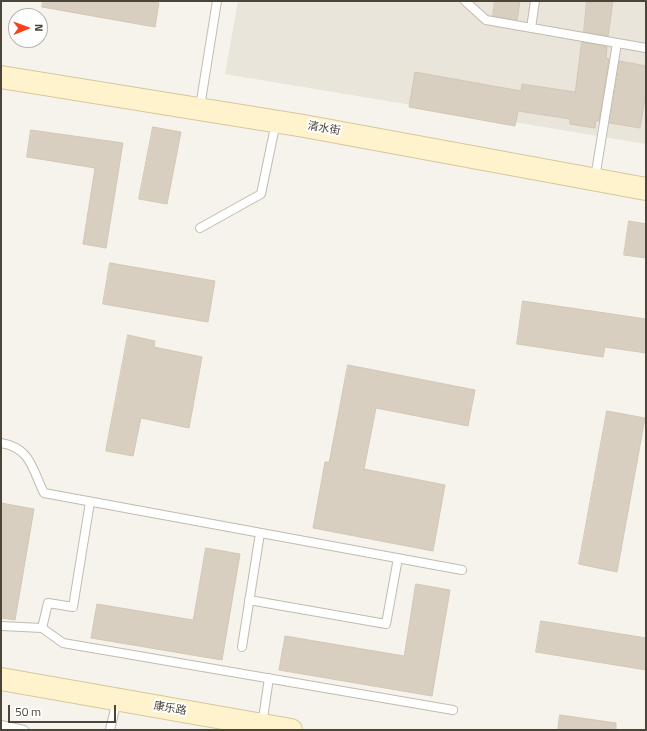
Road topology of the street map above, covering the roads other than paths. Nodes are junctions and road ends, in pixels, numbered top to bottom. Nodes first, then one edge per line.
1 (217, 1) edge
2 (465, 1) edge
3 (535, 1) edge
4 (531, 28) junction
5 (617, 43) junction
6 (646, 48) edge
7 (1, 77) edge
8 (200, 108) junction
9 (276, 121) junction
10 (595, 179) junction
11 (646, 189) edge
12 (200, 228) dead end
13 (1, 443) edge
14 (90, 502) junction
15 (260, 533) junction
16 (398, 558) junction
17 (462, 570) dead end
18 (250, 600) junction
19 (1, 626) edge
20 (42, 628) junction
21 (242, 648) dead end
22 (269, 678) junction
23 (1, 679) edge
24 (117, 699) junction
25 (453, 710) dead end
26 (262, 725) junction
27 (1, 726) edge
28 (24, 730) edge
29 (110, 730) edge
30 (291, 730) edge

1 - 8 lane
2 - 4 lane
3 - 4 lane
4 - 5 lane
5 - 6 lane
5 - 10 lane
7 - 8 street, 清水街
8 - 9 street, 清水街
9 - 10 street, 清水街
9 - 12 lane
10 - 11 street, 清水街
13 - 14 lane
14 - 15 lane
14 - 20 lane
15 - 16 lane
15 - 18 lane
16 - 17 lane
16 - 18 lane
18 - 21 lane
19 - 20 lane
20 - 22 lane
22 - 25 lane
22 - 26 lane
23 - 24 street, 康乐路
24 - 26 street, 康乐路
24 - 29 lane
26 - 30 street, 康乐路
27 - 28 lane

